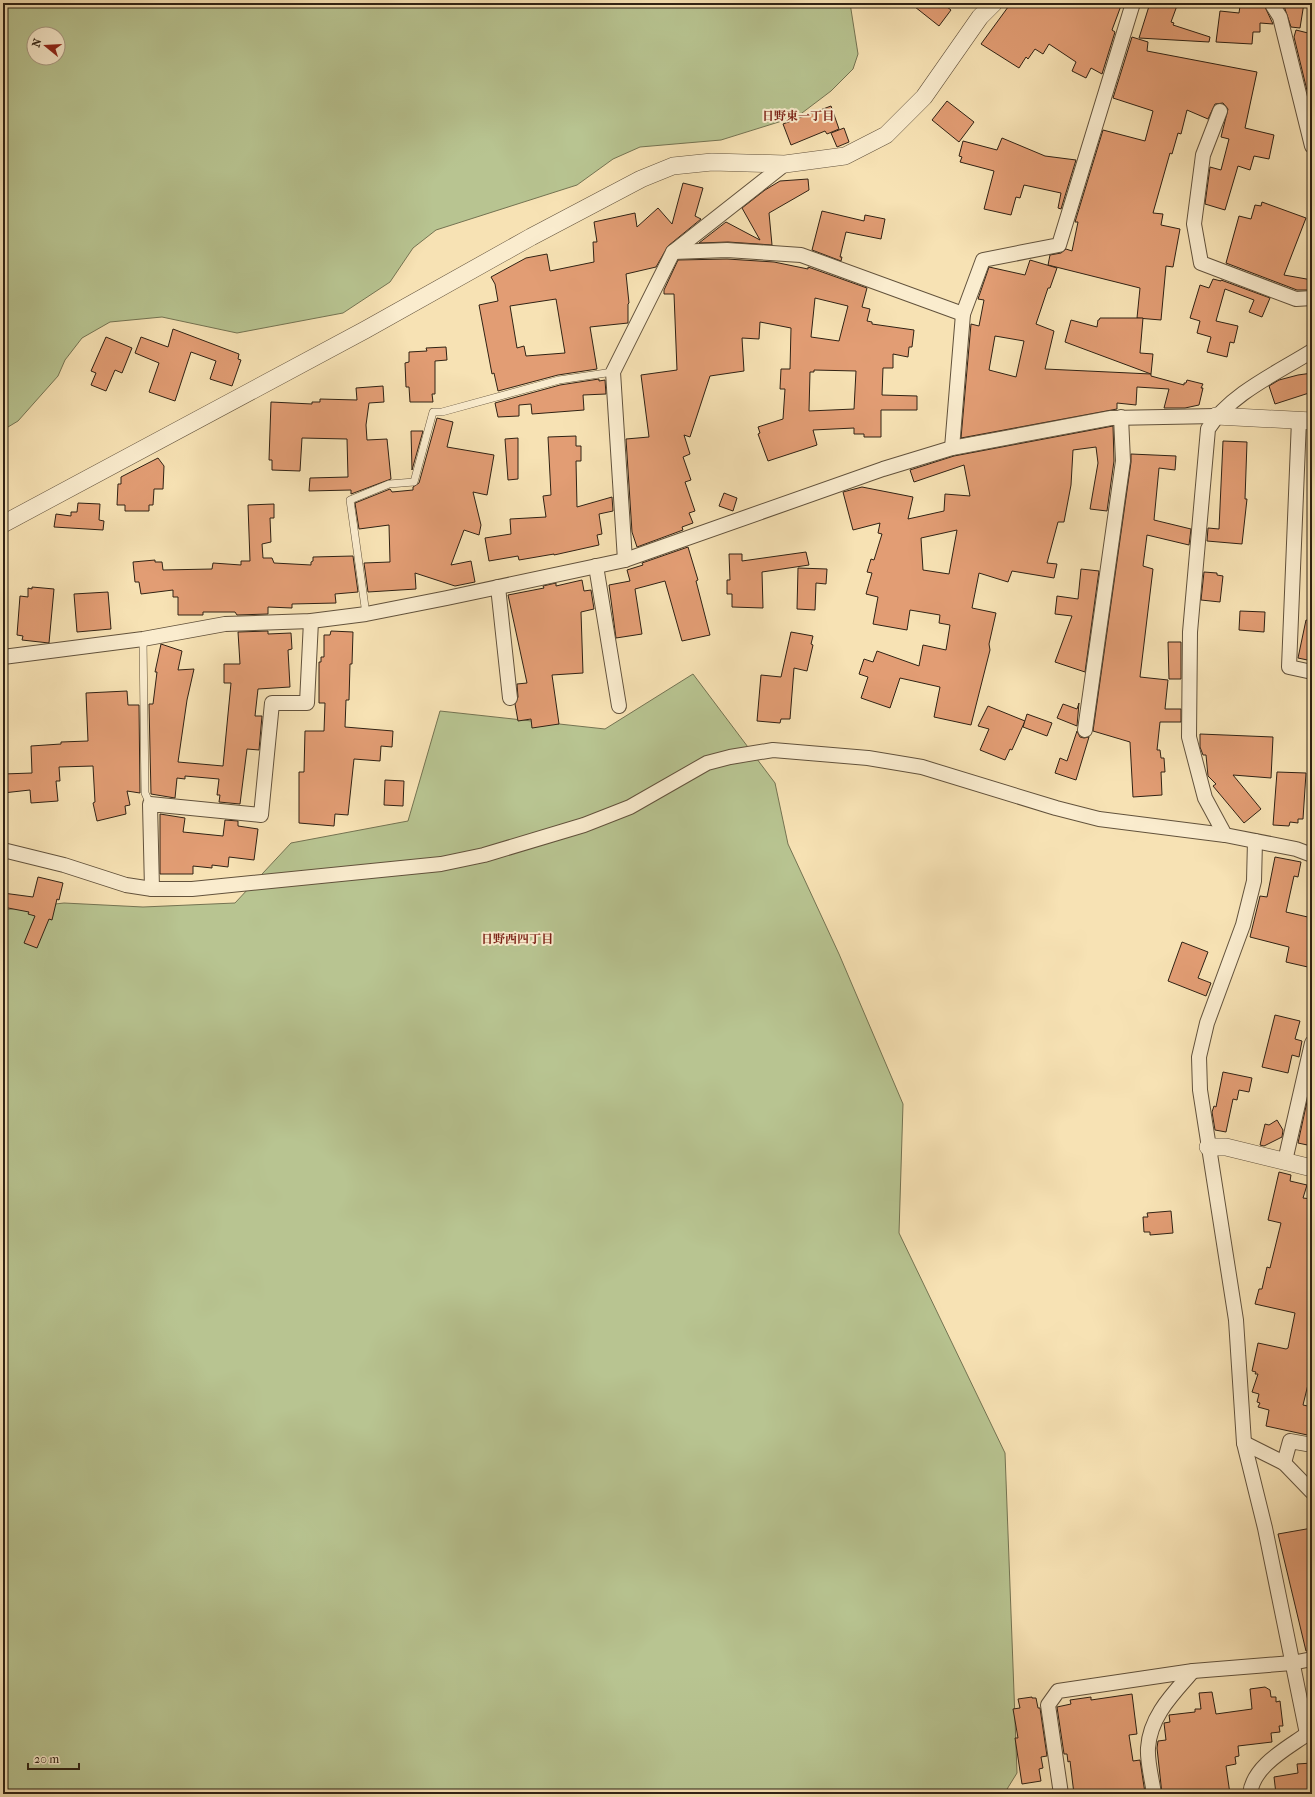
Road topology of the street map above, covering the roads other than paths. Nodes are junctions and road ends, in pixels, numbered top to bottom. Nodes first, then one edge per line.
1 (994, 3) edge
2 (1133, 3) edge
3 (1273, 4) edge
4 (1220, 111) dead end
5 (1312, 146) edge
6 (785, 164) junction
7 (673, 252) junction
8 (1312, 298) edge
9 (963, 314) junction
10 (1312, 351) edge
11 (613, 372) junction
12 (1216, 416) junction
13 (1122, 417) junction
14 (1306, 421) edge
15 (952, 448) junction
16 (3, 524) edge
17 (625, 560) junction
18 (596, 566) junction
19 (498, 587) junction
20 (366, 614) junction
21 (311, 621) junction
22 (143, 639) junction
23 (3, 658) edge
24 (1312, 672) edge
25 (510, 698) dead end
26 (619, 706) dead end
27 (1085, 730) dead end
28 (150, 804) junction
29 (1225, 835) junction
30 (1255, 841) junction
31 (3, 850) edge
32 (1312, 855) edge
33 (152, 889) junction
34 (1312, 1043) edge
35 (1208, 1147) junction
36 (1285, 1161) junction
37 (1312, 1168) edge
38 (1244, 1443) junction
39 (1312, 1445) edge
40 (1284, 1463) junction
41 (1312, 1492) edge
42 (1312, 1659) edge
43 (1292, 1663) junction
44 (1192, 1671) junction
45 (1309, 1735) edge
46 (1060, 1794) edge
47 (1154, 1794) edge
48 (1250, 1794) edge

1 - 6 street
2 - 9 street
3 - 5 street
4 - 8 street
6 - 7 street
6 - 16 street
7 - 9 street
7 - 11 street
9 - 15 street
10 - 12 street
11 - 17 street
11 - 20 lane
12 - 13 street
12 - 14 street
12 - 29 street
13 - 15 street
13 - 27 street
14 - 24 street
15 - 17 street
17 - 18 street
18 - 19 street
18 - 26 street
19 - 20 street
19 - 25 street
20 - 21 street
21 - 22 street
21 - 28 street
22 - 23 street
22 - 28 lane
28 - 33 street
29 - 30 street
29 - 33 street
30 - 32 street
30 - 35 street
31 - 33 street
34 - 36 street
35 - 36 street
35 - 38 street
36 - 37 street
38 - 40 street
38 - 43 street
39 - 40 street
40 - 41 street
42 - 43 street
43 - 44 street
43 - 45 street
44 - 46 street
44 - 47 street
45 - 48 street

